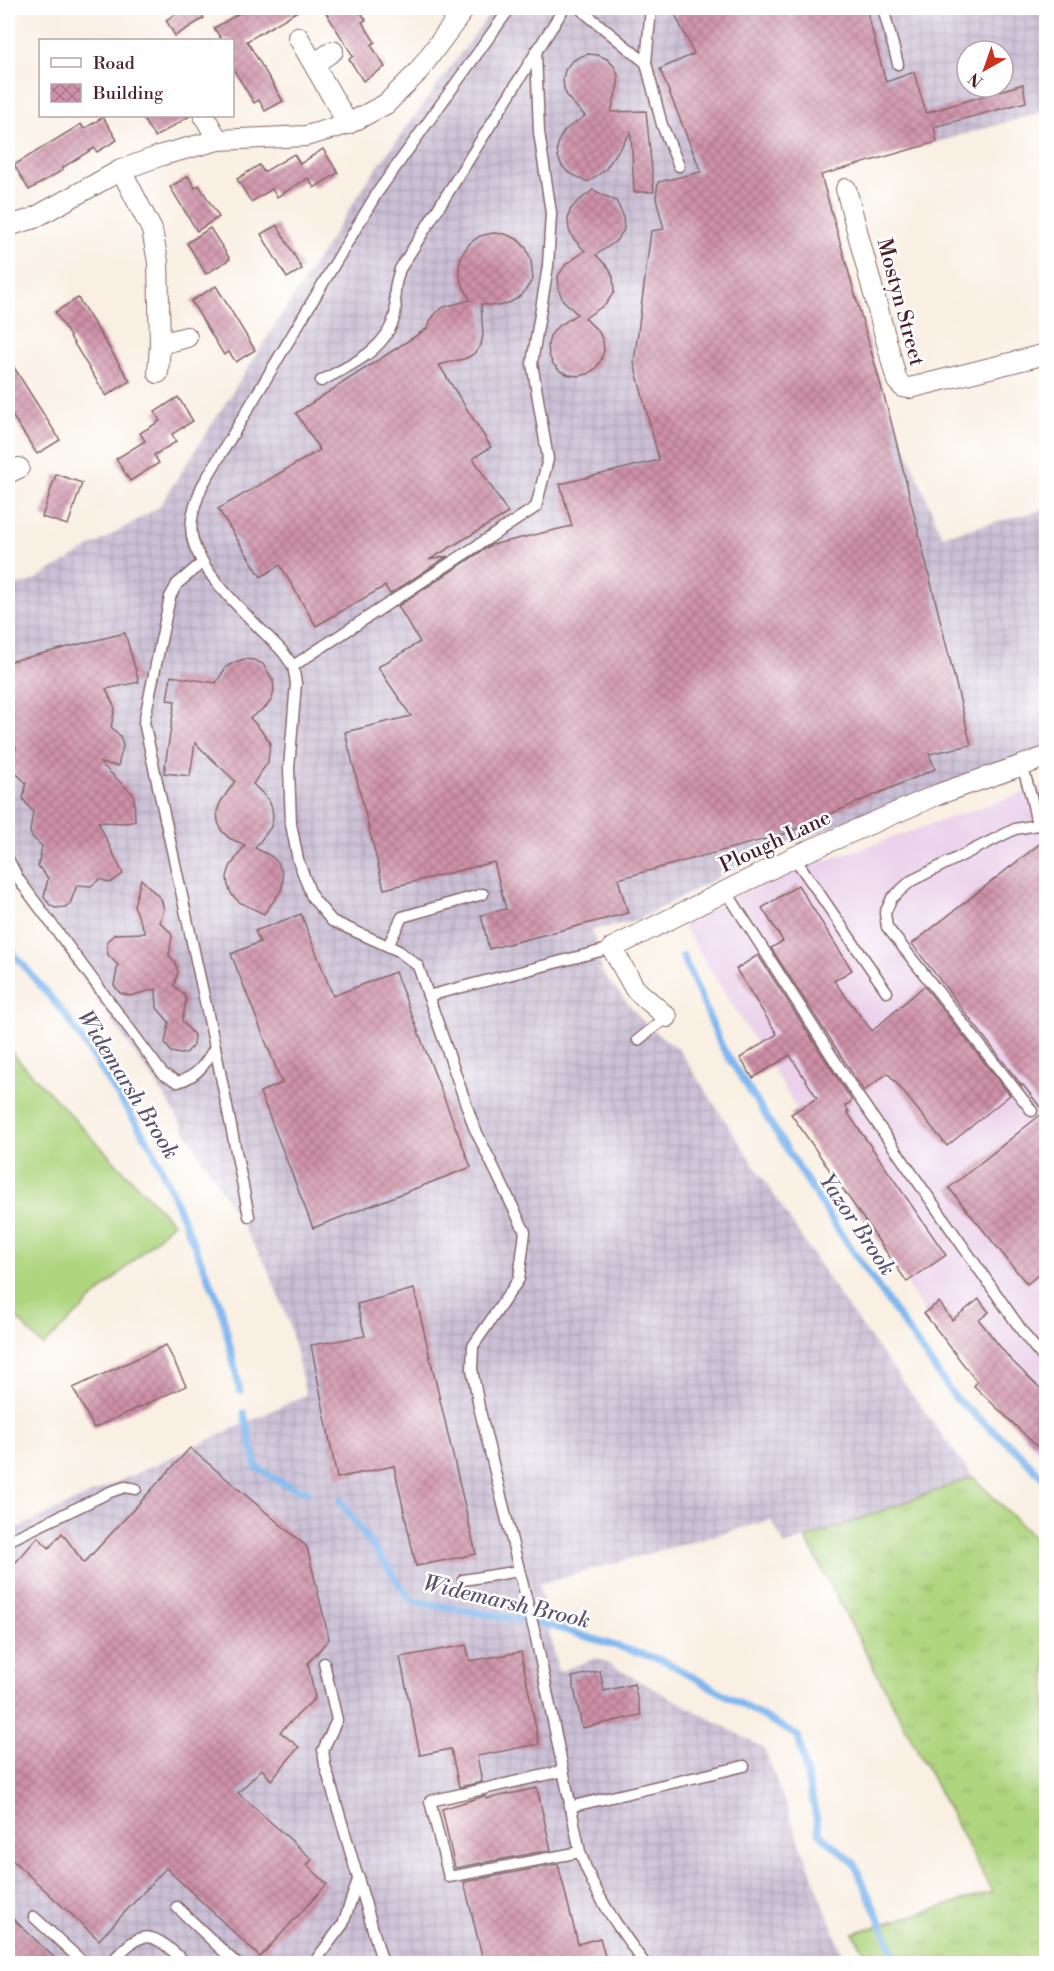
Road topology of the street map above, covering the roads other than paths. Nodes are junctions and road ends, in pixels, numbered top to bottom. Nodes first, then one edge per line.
1 (465, 8) edge
2 (510, 8) edge
3 (564, 8) edge
4 (579, 8) edge
5 (651, 8) edge
6 (883, 8) edge
7 (298, 37) dead end
8 (333, 51) dead end
9 (536, 51) junction
10 (646, 63) junction
11 (898, 63) dead end
12 (314, 64) junction
13 (205, 117) edge
14 (348, 124) junction
15 (218, 140) junction
16 (679, 166) dead end
17 (122, 170) junction
18 (846, 189) dead end
19 (8, 226) edge
20 (187, 337) dead end
21 (160, 344) junction
22 (1047, 354) edge
23 (158, 374) dead end
24 (321, 381) dead end
25 (203, 562) junction
26 (293, 666) junction
27 (1047, 757) edge
28 (1022, 765) junction
29 (1042, 826) edge
30 (794, 857) junction
31 (8, 859) edge
32 (726, 891) junction
33 (483, 894) dead end
34 (388, 946) junction
35 (612, 948) junction
36 (887, 992) dead end
37 (428, 996) junction
38 (667, 1017) joint
39 (638, 1040) dead end
40 (215, 1047) junction
41 (1032, 1111) dead end
42 (249, 1216) dead end
43 (1047, 1360) edge
44 (136, 1489) dead end
45 (8, 1541) edge
46 (519, 1571) junction
47 (463, 1580) dead end
48 (324, 1663) dead end
49 (744, 1766) dead end
50 (563, 1771) junction
51 (569, 1807) junction
52 (580, 1852) junction
53 (359, 1877) junction
54 (177, 1907) dead end
55 (34, 1917) dead end
56 (85, 1964) edge
57 (110, 1964) edge
58 (187, 1964) edge
59 (237, 1964) edge
60 (313, 1964) edge
61 (383, 1964) edge
62 (645, 1964) edge

1 - 14 street
2 - 25 lane
3 - 9 lane
4 - 10 lane
5 - 10 lane
6 - 11 lane
7 - 12 street
8 - 12 street
9 - 24 lane
9 - 26 lane
10 - 16 lane
12 - 14 street
13 - 15 street
14 - 15 street
15 - 17 street
17 - 19 street
17 - 21 street
18 - 22 street, Mostyn Street
20 - 21 street
21 - 23 street
25 - 26 lane
25 - 40 lane
26 - 34 lane
27 - 28 street, Plough Lane
28 - 29 lane
28 - 30 street, Plough Lane
29 - 41 lane
30 - 32 street, Plough Lane
30 - 36 lane
31 - 40 lane
32 - 35 street, Plough Lane
32 - 43 lane
33 - 34 lane
34 - 37 lane
35 - 37 lane
35 - 38 street
37 - 46 lane
38 - 39 lane
40 - 42 lane
44 - 45 lane
46 - 47 lane
46 - 50 lane
48 - 53 lane
49 - 51 lane
50 - 51 lane
50 - 52 lane
51 - 52 lane
52 - 62 lane
53 - 60 lane
53 - 61 lane
54 - 59 lane
55 - 56 lane
57 - 58 lane

